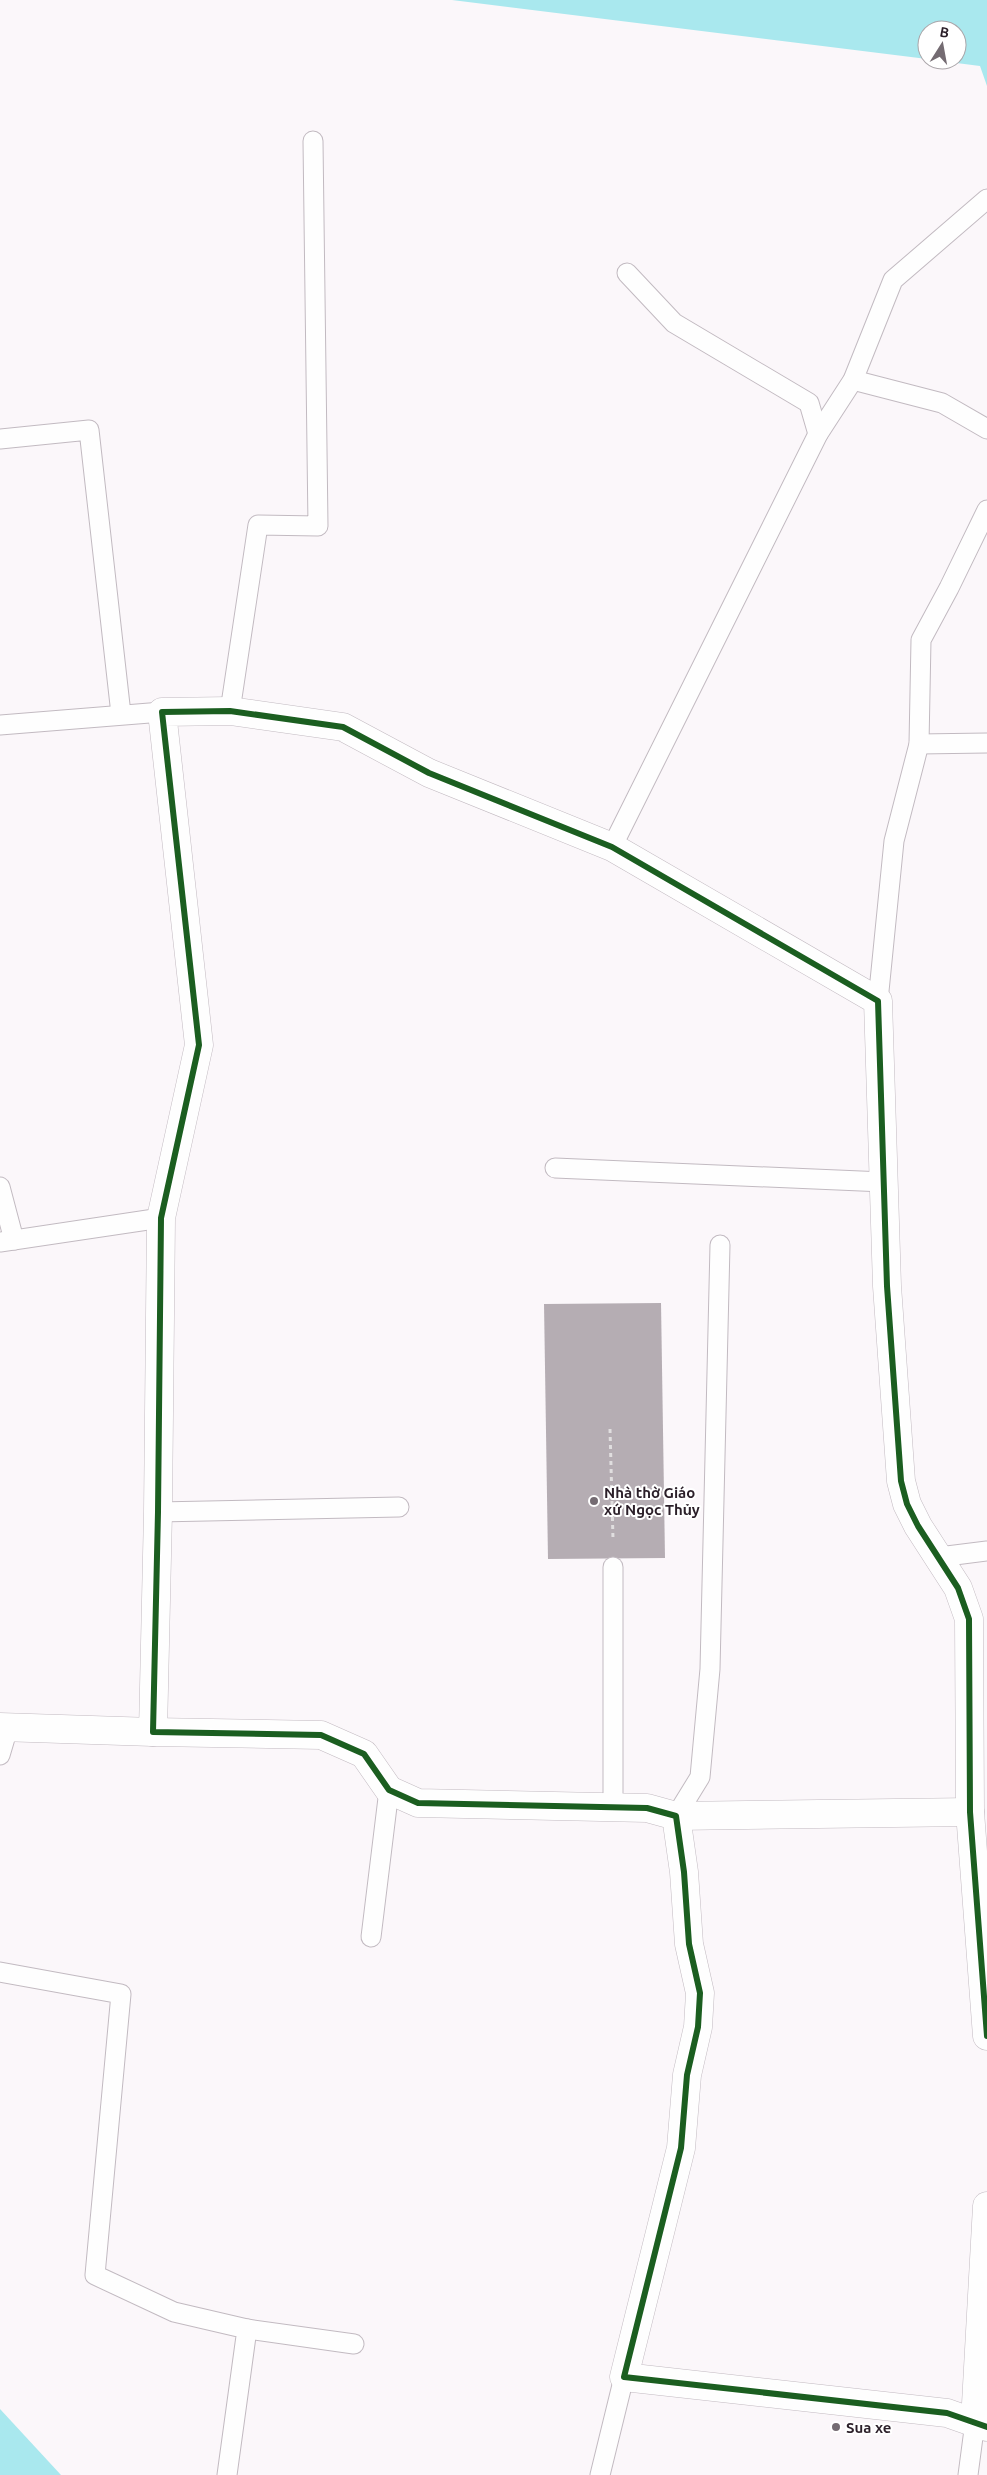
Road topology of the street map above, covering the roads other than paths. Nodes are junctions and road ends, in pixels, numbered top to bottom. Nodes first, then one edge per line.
1 (313, 141) dead end
2 (987, 198) edge
3 (627, 273) dead end
4 (853, 380) junction
5 (987, 429) edge
6 (818, 434) junction
7 (0, 439) edge
8 (987, 510) edge
9 (230, 711) junction
10 (162, 712) junction
11 (121, 714) junction
12 (0, 725) edge
13 (987, 743) edge
14 (919, 744) junction
15 (612, 847) junction
16 (878, 1001) junction
17 (555, 1168) dead end
18 (884, 1182) junction
19 (0, 1188) edge
20 (161, 1218) junction
21 (7, 1241) edge
22 (720, 1244) dead end
23 (399, 1507) dead end
24 (158, 1512) junction
25 (987, 1551) edge
26 (939, 1557) junction
27 (613, 1567) road end
28 (4, 1727) edge
29 (153, 1732) junction
30 (0, 1755) edge
31 (389, 1790) junction
32 (613, 1809) junction
33 (978, 1811) edge
34 (676, 1816) junction
35 (371, 1937) dead end
36 (0, 1972) edge
37 (987, 2036) edge
38 (987, 2206) edge
39 (247, 2329) junction
40 (354, 2344) dead end
41 (624, 2377) junction
42 (981, 2424) edge
43 (226, 2475) edge
44 (600, 2475) edge
45 (968, 2475) edge

1 - 9 lane
2 - 4 lane
3 - 6 lane
4 - 5 lane
4 - 6 lane
6 - 15 lane
7 - 11 lane
8 - 14 lane
9 - 10 street
9 - 15 street
10 - 11 lane
10 - 20 street
11 - 12 lane
13 - 14 lane
14 - 16 lane
15 - 16 street
16 - 18 street
17 - 18 lane
18 - 26 street
19 - 21 lane
20 - 21 lane
20 - 24 street
22 - 34 lane
23 - 24 lane
24 - 29 street
25 - 26 lane
26 - 33 street
27 - 32 lane
28 - 29 street
28 - 30 lane
29 - 31 street
31 - 32 street
31 - 35 lane
32 - 34 street
33 - 34 street
33 - 37 street
34 - 41 street
36 - 39 lane
38 - 42 street
39 - 40 lane
39 - 43 lane
41 - 42 street
41 - 44 lane
42 - 45 lane

